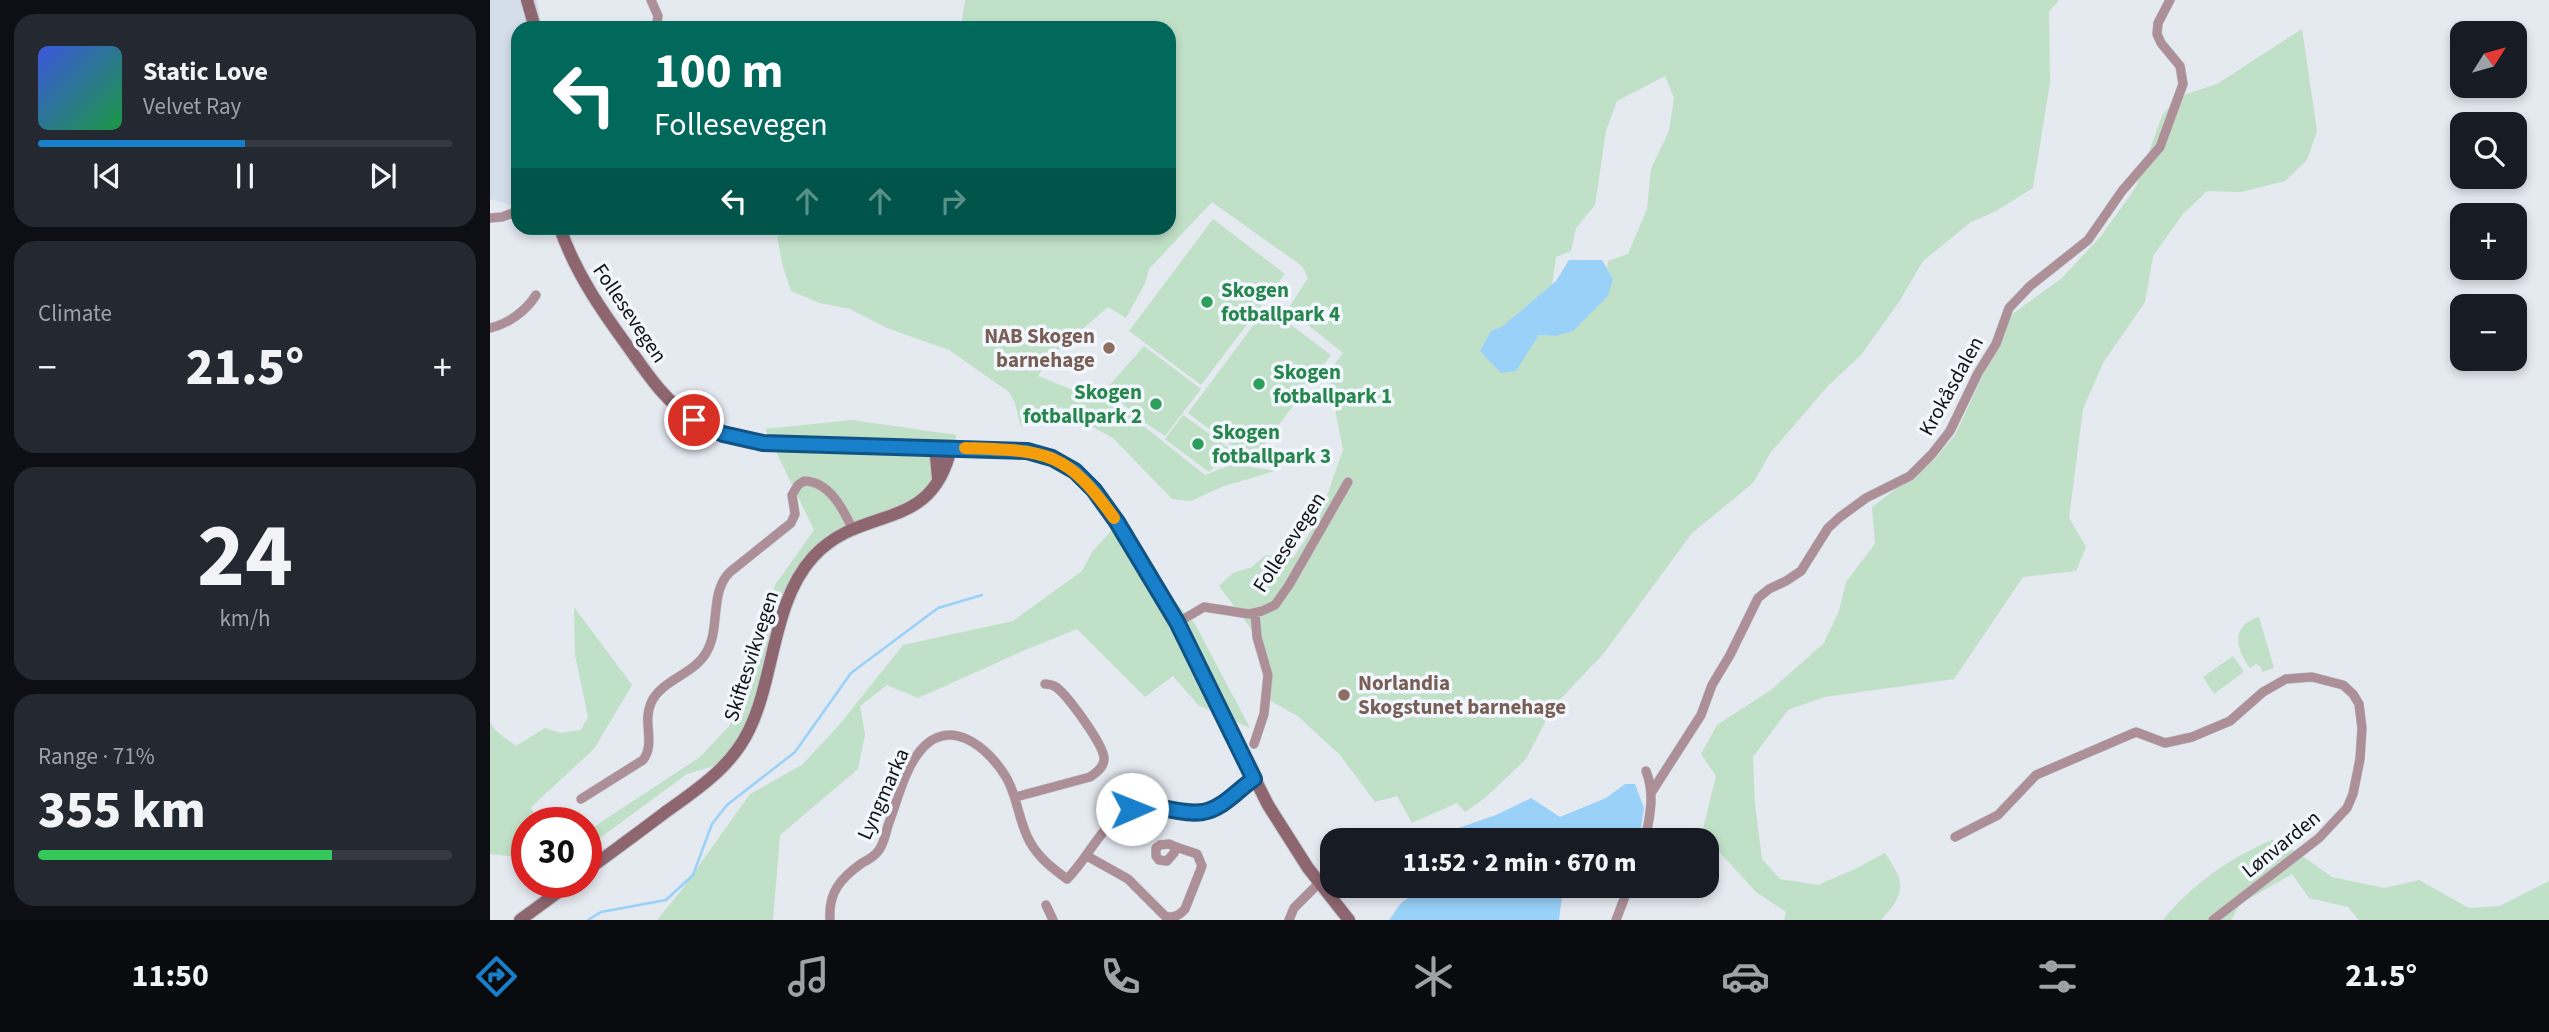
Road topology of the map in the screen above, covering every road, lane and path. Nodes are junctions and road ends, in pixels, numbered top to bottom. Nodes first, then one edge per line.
1 (527, 0) edge
2 (651, 0) edge
3 (2170, 0) edge
4 (533, 21) edge
5 (657, 21) edge
6 (511, 214) edge
7 (490, 218) edge
8 (563, 235) edge
9 (536, 296) dead end
10 (490, 328) edge
11 (935, 447) junction
12 (951, 448) junction
13 (938, 478) junction
14 (1348, 482) dead end
15 (852, 528) junction
16 (1255, 613) junction
17 (1177, 622) junction
18 (1045, 684) dead end
19 (1254, 744) dead end
20 (1646, 771) dead end
21 (1254, 779) junction
22 (1651, 793) junction
23 (1016, 797) junction
24 (581, 799) dead end
25 (1647, 828) edge
26 (1955, 836) dead end
27 (1176, 847) dead end
28 (1087, 856) junction
29 (602, 859) edge
30 (1319, 883) junction
31 (550, 898) edge
32 (1624, 898) edge
33 (1046, 905) dead end
34 (520, 920) edge
35 (830, 920) edge
36 (1053, 920) edge
37 (1289, 920) edge
38 (1349, 920) edge
39 (1616, 920) edge
40 (2213, 920) edge

1 - 4 main road
2 - 5 street
3 - 22 street, Krokåsdalen
6 - 7 street
8 - 11 main road, Follesevegen
9 - 10 street
11 - 12 main road, Follesevegen
11 - 13 main road
12 - 13 main road, Skiftesvikvegen
12 - 17 main road, Follesevegen
13 - 15 main road, Skiftesvikvegen
14 - 16 street, Follesevegen
15 - 24 street, Skiftesvikvegen
15 - 29 main road, Skiftesvikvegen
16 - 17 street, Follesevegen
16 - 19 street, Follesevegen
17 - 21 main road, Follesevegen
18 - 23 street
20 - 22 street, Krokåsdalen
21 - 28 street
21 - 30 main road, Follesevegen
22 - 25 street, Krokåsdalen
23 - 28 street, Lyngmarka
23 - 35 street, Lyngmarka
26 - 40 street, Lønvarden
27 - 28 street
30 - 37 street
30 - 38 main road, Follesevegen
31 - 34 main road
32 - 39 street
33 - 36 street

